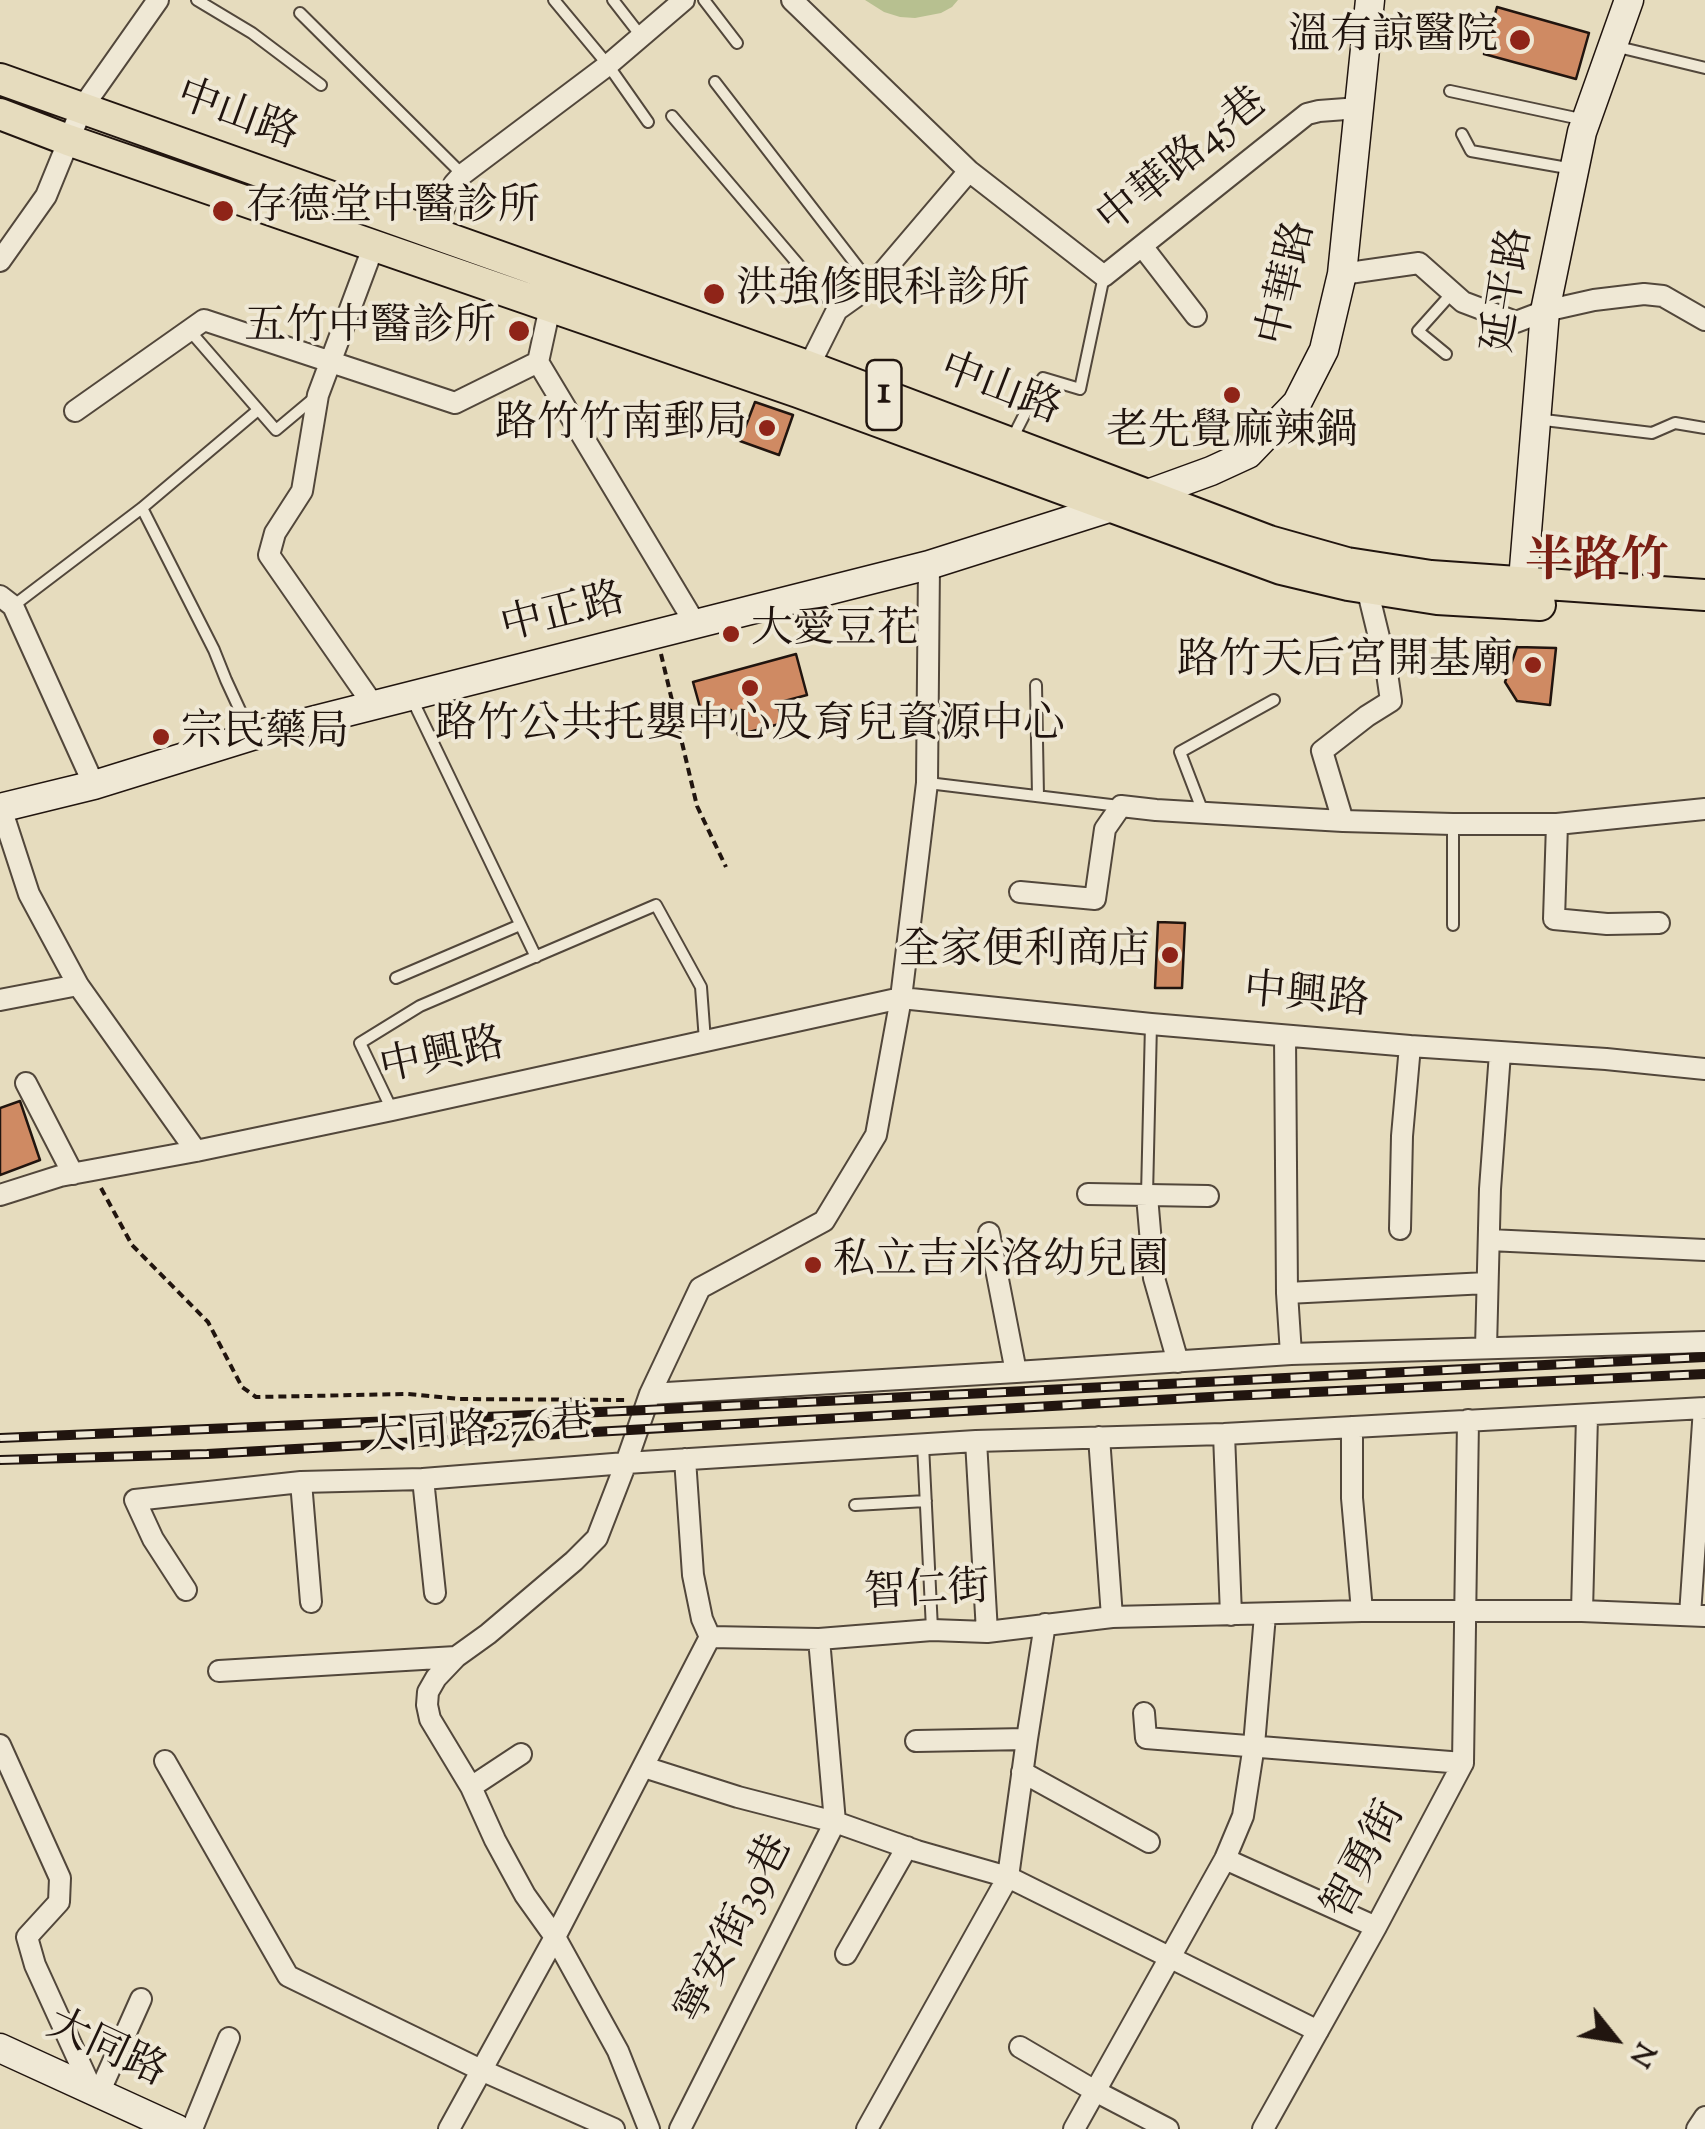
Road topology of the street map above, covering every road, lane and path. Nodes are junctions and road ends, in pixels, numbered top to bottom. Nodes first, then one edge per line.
1 (158, 0) edge
2 (198, 0) edge
3 (554, 0) edge
4 (613, 0) edge
5 (684, 0) edge
6 (704, 0) edge
7 (792, 0) edge
8 (1370, 0) edge
9 (1629, 0) edge
10 (300, 12) dead end
11 (642, 37) junction
12 (737, 44) dead end
13 (1613, 46) junction
14 (608, 65) junction
15 (1705, 68) edge
16 (0, 80) edge
17 (715, 82) dead end
18 (321, 85) dead end
19 (1450, 92) dead end
20 (82, 108) junction
21 (1359, 108) junction
22 (672, 116) dead end
23 (1586, 120) junction
24 (3, 122) edge
25 (648, 122) dead end
26 (1462, 134) dead end
27 (68, 140) junction
28 (969, 170) junction
29 (1574, 170) junction
30 (463, 174) junction
31 (432, 235) junction
32 (374, 245) junction
33 (1142, 246) junction
34 (0, 261) edge
35 (1342, 274) junction
36 (1104, 276) junction
37 (872, 285) junction
38 (1452, 292) junction
39 (550, 307) junction
40 (837, 310) junction
41 (1545, 311) junction
42 (1196, 316) dead end
43 (1705, 320) edge
44 (190, 331) junction
45 (1446, 354) dead end
46 (331, 360) junction
47 (538, 362) junction
48 (803, 379) junction
49 (318, 395) junction
50 (75, 410) dead end
51 (258, 410) junction
52 (1535, 419) junction
53 (1705, 428) edge
54 (1010, 442) junction
55 (1145, 494) junction
56 (1112, 507) junction
57 (142, 508) junction
58 (929, 565) junction
59 (1367, 588) junction
60 (1521, 594) junction
61 (1705, 595) edge
62 (6, 601) edge
63 (1705, 613) edge
64 (696, 625) junction
65 (657, 635) junction
66 (1036, 685) dead end
67 (411, 697) junction
68 (1274, 700) dead end
69 (374, 706) junction
70 (252, 736) junction
71 (926, 782) junction
72 (94, 785) junction
73 (1038, 796) junction
74 (1121, 806) junction
75 (1, 808) edge
76 (1705, 810) edge
77 (1203, 813) junction
78 (1343, 821) junction
79 (1452, 824) junction
80 (1558, 824) junction
81 (726, 867) dead end
82 (1020, 892) dead end
83 (1658, 923) dead end
84 (520, 925) junction
85 (1453, 925) dead end
86 (536, 957) junction
87 (396, 978) dead end
88 (78, 985) junction
89 (902, 998) junction
90 (0, 1000) edge
91 (1151, 1024) junction
92 (1285, 1036) junction
93 (705, 1041) junction
94 (1410, 1046) junction
95 (1500, 1052) junction
96 (1705, 1069) edge
97 (26, 1083) dead end
98 (392, 1110) junction
99 (196, 1151) junction
100 (82, 1172) junction
101 (1088, 1194) dead end
102 (0, 1195) edge
103 (1147, 1196) junction
104 (1208, 1196) dead end
105 (1400, 1229) dead end
106 (990, 1233) dead end
107 (1489, 1240) junction
108 (1705, 1250) edge
109 (1487, 1283) junction
110 (1287, 1293) junction
111 (1705, 1342) edge
112 (1486, 1348) junction
113 (1291, 1354) junction
114 (1178, 1362) junction
115 (1016, 1372) junction
116 (649, 1397) junction
117 (1705, 1408) edge
118 (1587, 1416) junction
119 (1468, 1420) junction
120 (1352, 1427) junction
121 (1224, 1434) junction
122 (1098, 1437) junction
123 (976, 1442) junction
124 (923, 1445) junction
125 (685, 1459) junction
126 (626, 1463) junction
127 (423, 1478) junction
128 (301, 1482) junction
129 (926, 1501) junction
130 (856, 1505) dead end
131 (186, 1590) dead end
132 (435, 1593) dead end
133 (310, 1602) dead end
134 (1466, 1610) junction
135 (1362, 1611) junction
136 (1582, 1611) junction
137 (1231, 1614) junction
138 (1265, 1614) junction
139 (1698, 1616) edge
140 (1112, 1617) junction
141 (1045, 1624) junction
142 (932, 1630) junction
143 (987, 1632) junction
144 (710, 1637) junction
145 (819, 1638) junction
146 (456, 1657) junction
147 (219, 1671) dead end
148 (1144, 1713) dead end
149 (1026, 1739) junction
150 (916, 1741) dead end
151 (0, 1745) edge
152 (1254, 1745) junction
153 (521, 1754) dead end
154 (165, 1761) dead end
155 (1463, 1763) junction
156 (644, 1767) junction
157 (1022, 1772) junction
158 (470, 1786) junction
159 (835, 1822) junction
160 (1149, 1842) dead end
161 (907, 1847) junction
162 (1226, 1859) junction
163 (1008, 1877) junction
164 (1376, 1927) junction
165 (555, 1937) junction
166 (846, 1954) dead end
167 (1170, 1958) junction
168 (141, 1999) dead end
169 (1318, 2030) junction
170 (229, 2038) dead end
171 (1020, 2047) dead end
172 (0, 2048) edge
173 (482, 2070) junction
174 (96, 2092) junction
175 (1095, 2092) junction
176 (1705, 2117) edge
177 (177, 2129) edge
178 (192, 2129) edge
179 (449, 2129) edge
180 (614, 2129) edge
181 (649, 2129) edge
182 (680, 2129) edge
183 (867, 2129) edge
184 (1074, 2129) edge
185 (1168, 2129) edge
186 (1263, 2129) edge
187 (1698, 2129) edge

1 - 20 street
2 - 18 lane
3 - 14 lane
4 - 11 lane
5 - 11 street
6 - 12 lane
7 - 28 street
8 - 21 street, 中華路
9 - 13 street, 延平路
10 - 30 lane
11 - 14 street
13 - 15 lane
13 - 23 street, 延平路
14 - 25 lane
14 - 30 street
16 - 20 main road, 中山路 / 1
17 - 37 lane
19 - 23 lane
20 - 27 street
20 - 31 main road, 中山路 / 1
21 - 33 street, 中華路45巷
21 - 35 street, 中華路
22 - 40 lane
23 - 29 street, 延平路
24 - 27 main road, 中山路 / 1
26 - 29 lane
27 - 32 main road, 中山路 / 1
27 - 34 street
28 - 36 street
28 - 37 street
29 - 41 street, 延平路
30 - 31 street
31 - 48 main road, 中山路 / 1
32 - 39 main road, 中山路 / 1
32 - 46 street
33 - 36 street, 中華路45巷
33 - 42 street
35 - 38 street
35 - 55 street, 中華路
36 - 54 lane, 中華路45巷
37 - 40 street
38 - 41 street
38 - 45 lane
39 - 47 street
39 - 48 main road, 中山路 / 1
40 - 48 street
41 - 43 street
41 - 52 street, 延平路
44 - 46 street
44 - 50 street
44 - 51 lane
46 - 47 street
46 - 49 street
47 - 64 street
48 - 54 main road, 中山路 / 1
48 - 56 main road, 中山路 / 1
49 - 51 lane
49 - 69 street
51 - 57 lane
52 - 53 lane
52 - 60 street, 延平路
54 - 55 main road, 中山路 / 1
55 - 56 street, 中正路
55 - 60 main road, 中山路 / 1
56 - 58 street, 中正路
56 - 59 main road, 中山路 / 1
57 - 62 lane
57 - 70 lane
58 - 64 street, 中正路
58 - 71 street
59 - 60 main road, 中山路 / 1
59 - 78 street
60 - 61 main road, 中山路 / 1
60 - 63 main road, 中山路 / 1
62 - 72 street
64 - 65 street, 中正路
65 - 67 street, 中正路
65 - 81 path
66 - 73 lane
67 - 69 street, 中正路
67 - 84 lane
68 - 77 lane
69 - 70 street, 中正路
70 - 72 street, 中正路
71 - 73 lane
71 - 89 street
72 - 75 street, 中正路
73 - 74 lane
74 - 77 street
74 - 82 street
75 - 88 street
76 - 80 street
77 - 78 street
78 - 79 street
79 - 80 street
79 - 85 lane
80 - 83 street
84 - 86 lane
84 - 87 lane
86 - 93 lane
86 - 98 lane
88 - 90 street
88 - 99 street
89 - 91 street, 中興路
89 - 93 street, 中興路
89 - 116 street
91 - 92 street, 中興路
91 - 103 lane
92 - 94 street, 中興路
92 - 110 street
93 - 98 street, 中興路
94 - 95 street, 中興路
94 - 105 street
95 - 96 street, 中興路
95 - 107 street
97 - 100 street
98 - 99 street, 中興路
99 - 100 street, 中興路
100 - 102 street, 中興路
100 - 116 path
101 - 103 street
103 - 104 street
103 - 114 street
106 - 115 street
107 - 108 street
107 - 109 street
109 - 110 street
109 - 112 street
110 - 113 street
111 - 112 street
112 - 113 street
113 - 114 street
114 - 115 street
115 - 116 street
116 - 126 street
117 - 118 street
117 - 139 street
118 - 119 street
118 - 136 street
119 - 120 street
119 - 134 street, 智勇街
120 - 121 street
120 - 135 street
121 - 122 street
121 - 137 street
122 - 123 street
122 - 140 street
123 - 124 street
123 - 143 street
124 - 125 street
124 - 129 lane
125 - 126 street
125 - 144 street
126 - 127 street, 大同路276巷
126 - 146 street, 大同路276巷
127 - 128 street, 大同路276巷
127 - 132 street
128 - 131 street, 大同路276巷
128 - 133 street
129 - 130 lane
129 - 142 lane
134 - 135 street, 智仁街
134 - 136 street, 智仁街
134 - 155 street, 智勇街
135 - 138 street, 智仁街
136 - 139 street, 智仁街
137 - 138 street, 智仁街
137 - 140 street, 智仁街
138 - 152 street
140 - 141 street, 智仁街
141 - 143 street, 智仁街
141 - 149 street
142 - 143 street, 智仁街
142 - 145 street, 智仁街
144 - 145 street, 智仁街
144 - 156 street
145 - 159 street
146 - 147 street
146 - 158 street, 大同路276巷
148 - 152 street
149 - 150 street
149 - 157 street
151 - 174 street
152 - 155 street
152 - 162 street
153 - 158 street
154 - 173 street
155 - 164 street, 智勇街
156 - 159 street
156 - 165 street
157 - 160 street
157 - 163 street
158 - 165 street, 大同路276巷
159 - 161 street, 寧安街39巷
159 - 182 street, 寧安街39巷
161 - 163 street, 寧安街39巷
161 - 166 street
162 - 164 street
162 - 167 street
163 - 167 street, 寧安街39巷
163 - 183 street
164 - 169 street, 智勇街
165 - 173 street
165 - 181 street, 大同路276巷
167 - 169 street, 寧安街39巷
167 - 175 street
168 - 174 street
169 - 186 street, 智勇街
170 - 178 street
171 - 175 street
172 - 174 street, 大同路
173 - 179 street
173 - 180 street
174 - 177 street, 大同路
175 - 184 street
175 - 185 street
176 - 187 street

